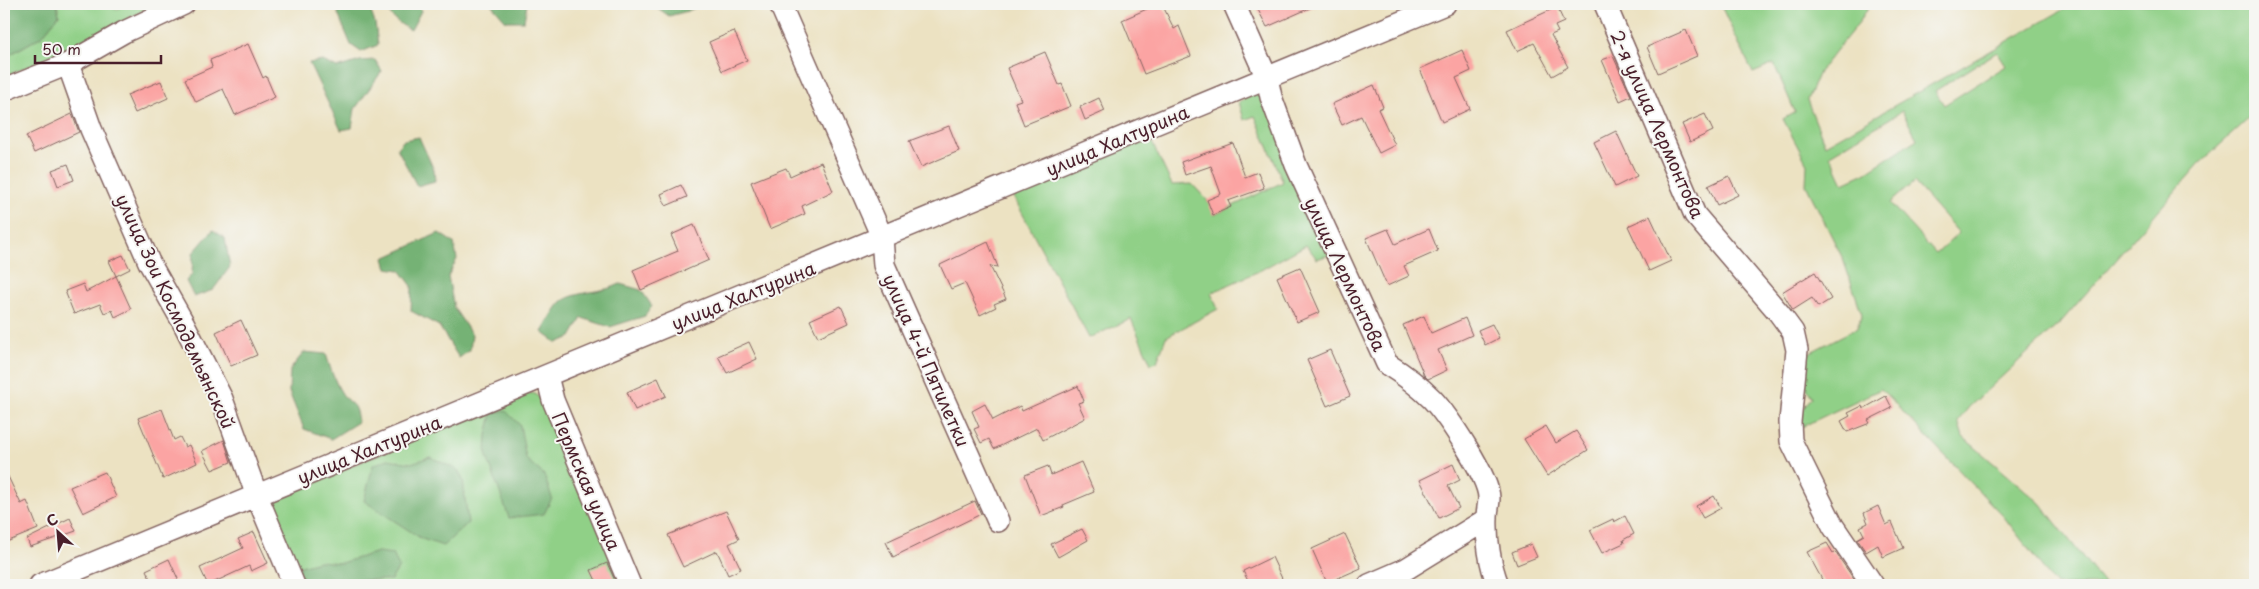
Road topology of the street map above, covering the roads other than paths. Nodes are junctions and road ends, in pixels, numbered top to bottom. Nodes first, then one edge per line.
1 (184, 4) edge
2 (780, 4) edge
3 (1234, 4) edge
4 (1445, 4) edge
5 (1605, 4) edge
6 (68, 64) junction
7 (1267, 78) junction
8 (4, 90) edge
9 (882, 237) junction
10 (547, 376) junction
11 (257, 496) junction
12 (1487, 519) junction
13 (998, 521) dead end
14 (40, 585) edge
15 (294, 585) edge
16 (630, 585) edge
17 (1369, 585) edge
18 (1498, 585) edge
19 (1873, 585) edge

1 - 6 street
2 - 9 street, улица 4-й Пятилетки
3 - 7 street, улица Лермонтова
4 - 7 street, улица Халтурина
5 - 19 street, 2-я улица Лермонтова
6 - 8 street
6 - 11 street, улица Зои Космодемьянской
7 - 9 street, улица Халтурина
7 - 12 street, улица Лермонтова
9 - 10 street, улица Халтурина
9 - 13 street, улица 4-й Пятилетки
10 - 11 street, улица Халтурина
10 - 16 street, Пермская улица
11 - 14 street, улица Халтурина
11 - 15 street, улица Зои Космодемьянской
12 - 17 street
12 - 18 street, улица Лермонтова

